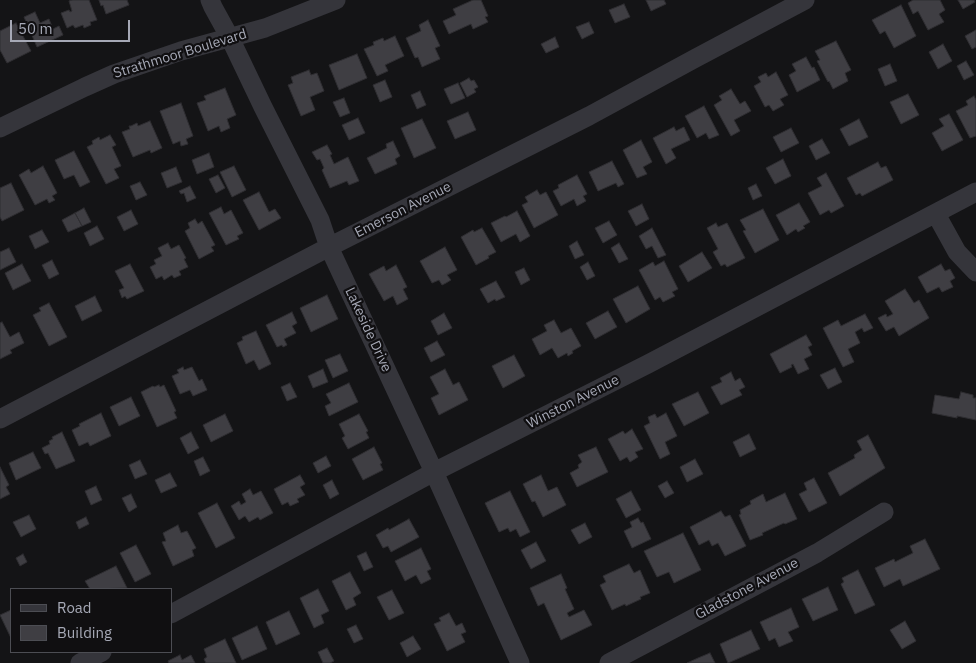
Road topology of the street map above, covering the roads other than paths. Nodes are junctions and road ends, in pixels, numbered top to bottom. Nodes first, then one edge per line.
1 (210, 0) edge
2 (336, 0) edge
3 (805, 0) edge
4 (230, 38) junction
5 (0, 128) edge
6 (976, 192) edge
7 (936, 214) junction
8 (329, 247) junction
9 (976, 272) edge
10 (0, 419) edge
11 (434, 472) junction
12 (884, 512) dead end
13 (172, 613) edge
14 (100, 653) edge
15 (80, 663) edge
16 (520, 663) edge
17 (609, 663) edge

1 - 4 street, Lakeside Drive
2 - 4 street, Strathmoor Boulevard
3 - 8 street, Emerson Avenue
4 - 5 street, Strathmoor Boulevard
4 - 8 street, Lakeside Drive
6 - 7 street, Winston Avenue
7 - 9 street
7 - 11 street, Winston Avenue
8 - 10 street, Emerson Avenue
8 - 11 street, Lakeside Drive
11 - 13 street, Winston Avenue
11 - 16 street, Lakeside Drive
12 - 17 street, Gladstone Avenue
14 - 15 street

